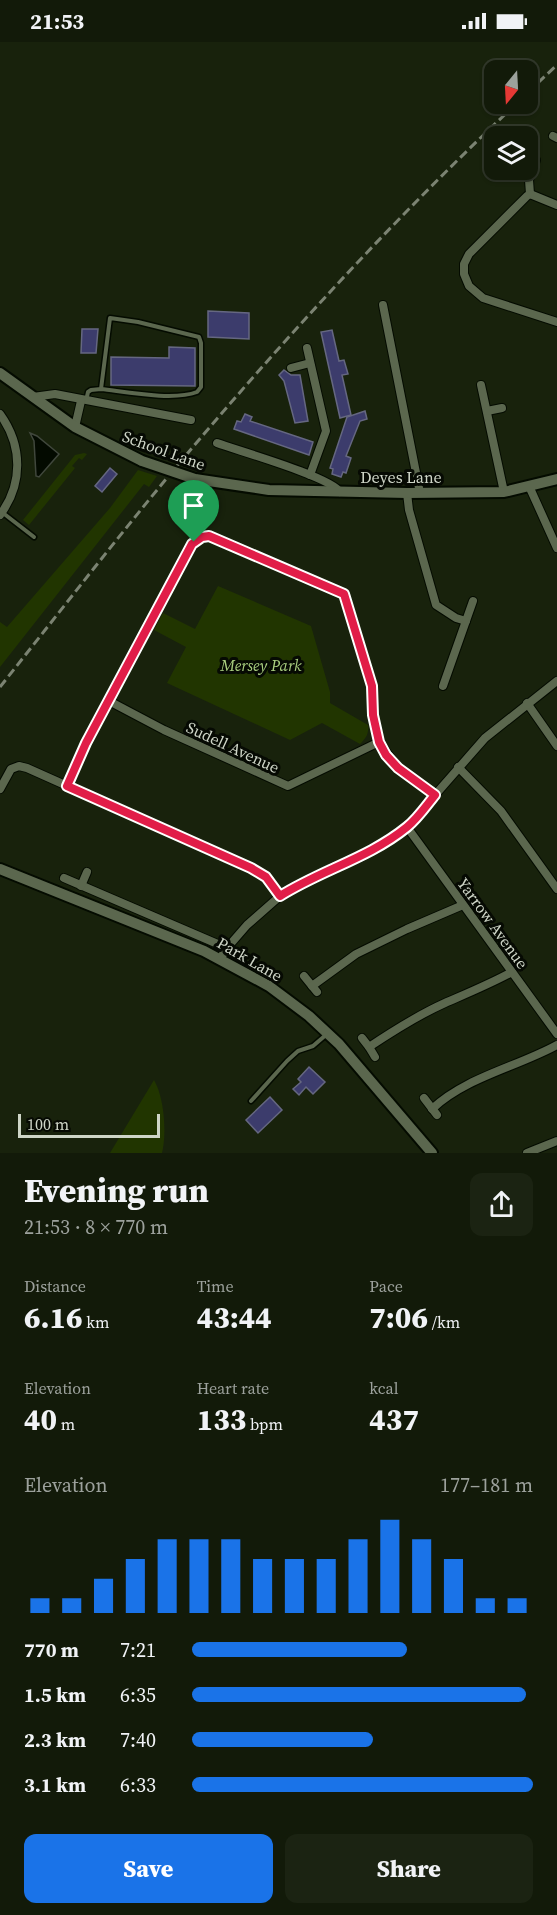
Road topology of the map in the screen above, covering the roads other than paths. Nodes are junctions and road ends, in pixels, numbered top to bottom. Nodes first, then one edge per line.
1 (529, 180) edge
2 (531, 194) junction
3 (557, 205) edge
4 (383, 305) dead end
5 (557, 322) edge
6 (307, 348) dead end
7 (310, 363) junction
8 (291, 368) dead end
9 (0, 373) edge
10 (481, 385) dead end
11 (101, 389) junction
12 (33, 397) junction
13 (83, 401) junction
14 (502, 408) dead end
15 (487, 411) junction
16 (0, 414) edge
17 (191, 420) dead end
18 (75, 427) junction
19 (217, 443) dead end
20 (310, 475) junction
21 (557, 479) edge
22 (529, 486) junction
23 (340, 492) junction
24 (504, 492) junction
25 (407, 493) junction
26 (420, 493) junction
27 (1, 513) edge
28 (34, 537) dead end
29 (557, 548) edge
30 (473, 601) dead end
31 (466, 621) junction
32 (557, 681) edge
33 (443, 686) dead end
34 (109, 701) junction
35 (527, 703) junction
36 (379, 742) junction
37 (557, 746) edge
38 (458, 767) junction
39 (67, 786) junction
40 (0, 789) edge
41 (435, 795) junction
42 (407, 827) junction
43 (0, 869) edge
44 (87, 872) dead end
45 (64, 878) dead end
46 (81, 886) junction
47 (557, 889) edge
48 (280, 896) junction
49 (463, 905) junction
50 (227, 948) junction
51 (220, 959) junction
52 (512, 972) junction
53 (304, 976) dead end
54 (328, 1034) junction
55 (557, 1034) edge
56 (362, 1038) dead end
57 (557, 1045) edge
58 (369, 1047) junction
59 (375, 1056) dead end
60 (424, 1098) dead end
61 (251, 1101) dead end
62 (556, 1142) edge
63 (432, 1153) edge
64 (527, 1153) edge

1 - 2 street
2 - 3 street
2 - 5 street
4 - 26 street
6 - 7 street
7 - 8 street
7 - 20 street
9 - 12 street, School Lane
10 - 15 street
11 - 11 lane
11 - 13 lane
12 - 13 street
12 - 18 street, School Lane
13 - 17 street
13 - 18 street
14 - 15 street
15 - 24 street
16 - 27 street
18 - 23 street, School Lane, bridge
19 - 20 street, Deyes Lane
20 - 23 street, Deyes Lane
21 - 22 street, Deyes Lane
22 - 24 street, Deyes Lane
22 - 29 street
23 - 25 street, Deyes Lane
24 - 26 street, Deyes Lane
25 - 26 street, Deyes Lane
25 - 31 street
27 - 28 lane
30 - 31 street
31 - 33 street
32 - 35 street
34 - 36 street, Sudell Avenue
34 - 36 street
34 - 39 street
35 - 37 street
35 - 38 street
36 - 41 street
38 - 41 street
38 - 47 street
39 - 40 street
39 - 48 street
41 - 42 street
42 - 48 street
42 - 49 street, Yarrow Avenue
43 - 51 street, Park Lane
44 - 46 street
45 - 46 street, Park Lane
46 - 50 street, Park Lane
48 - 50 street
49 - 52 street, Yarrow Avenue
49 - 53 street
50 - 51 street
51 - 54 street, Park Lane
52 - 55 street, Yarrow Avenue
52 - 58 street
54 - 61 lane
54 - 63 street, Park Lane
56 - 58 street
57 - 60 street
58 - 59 street
62 - 64 street

